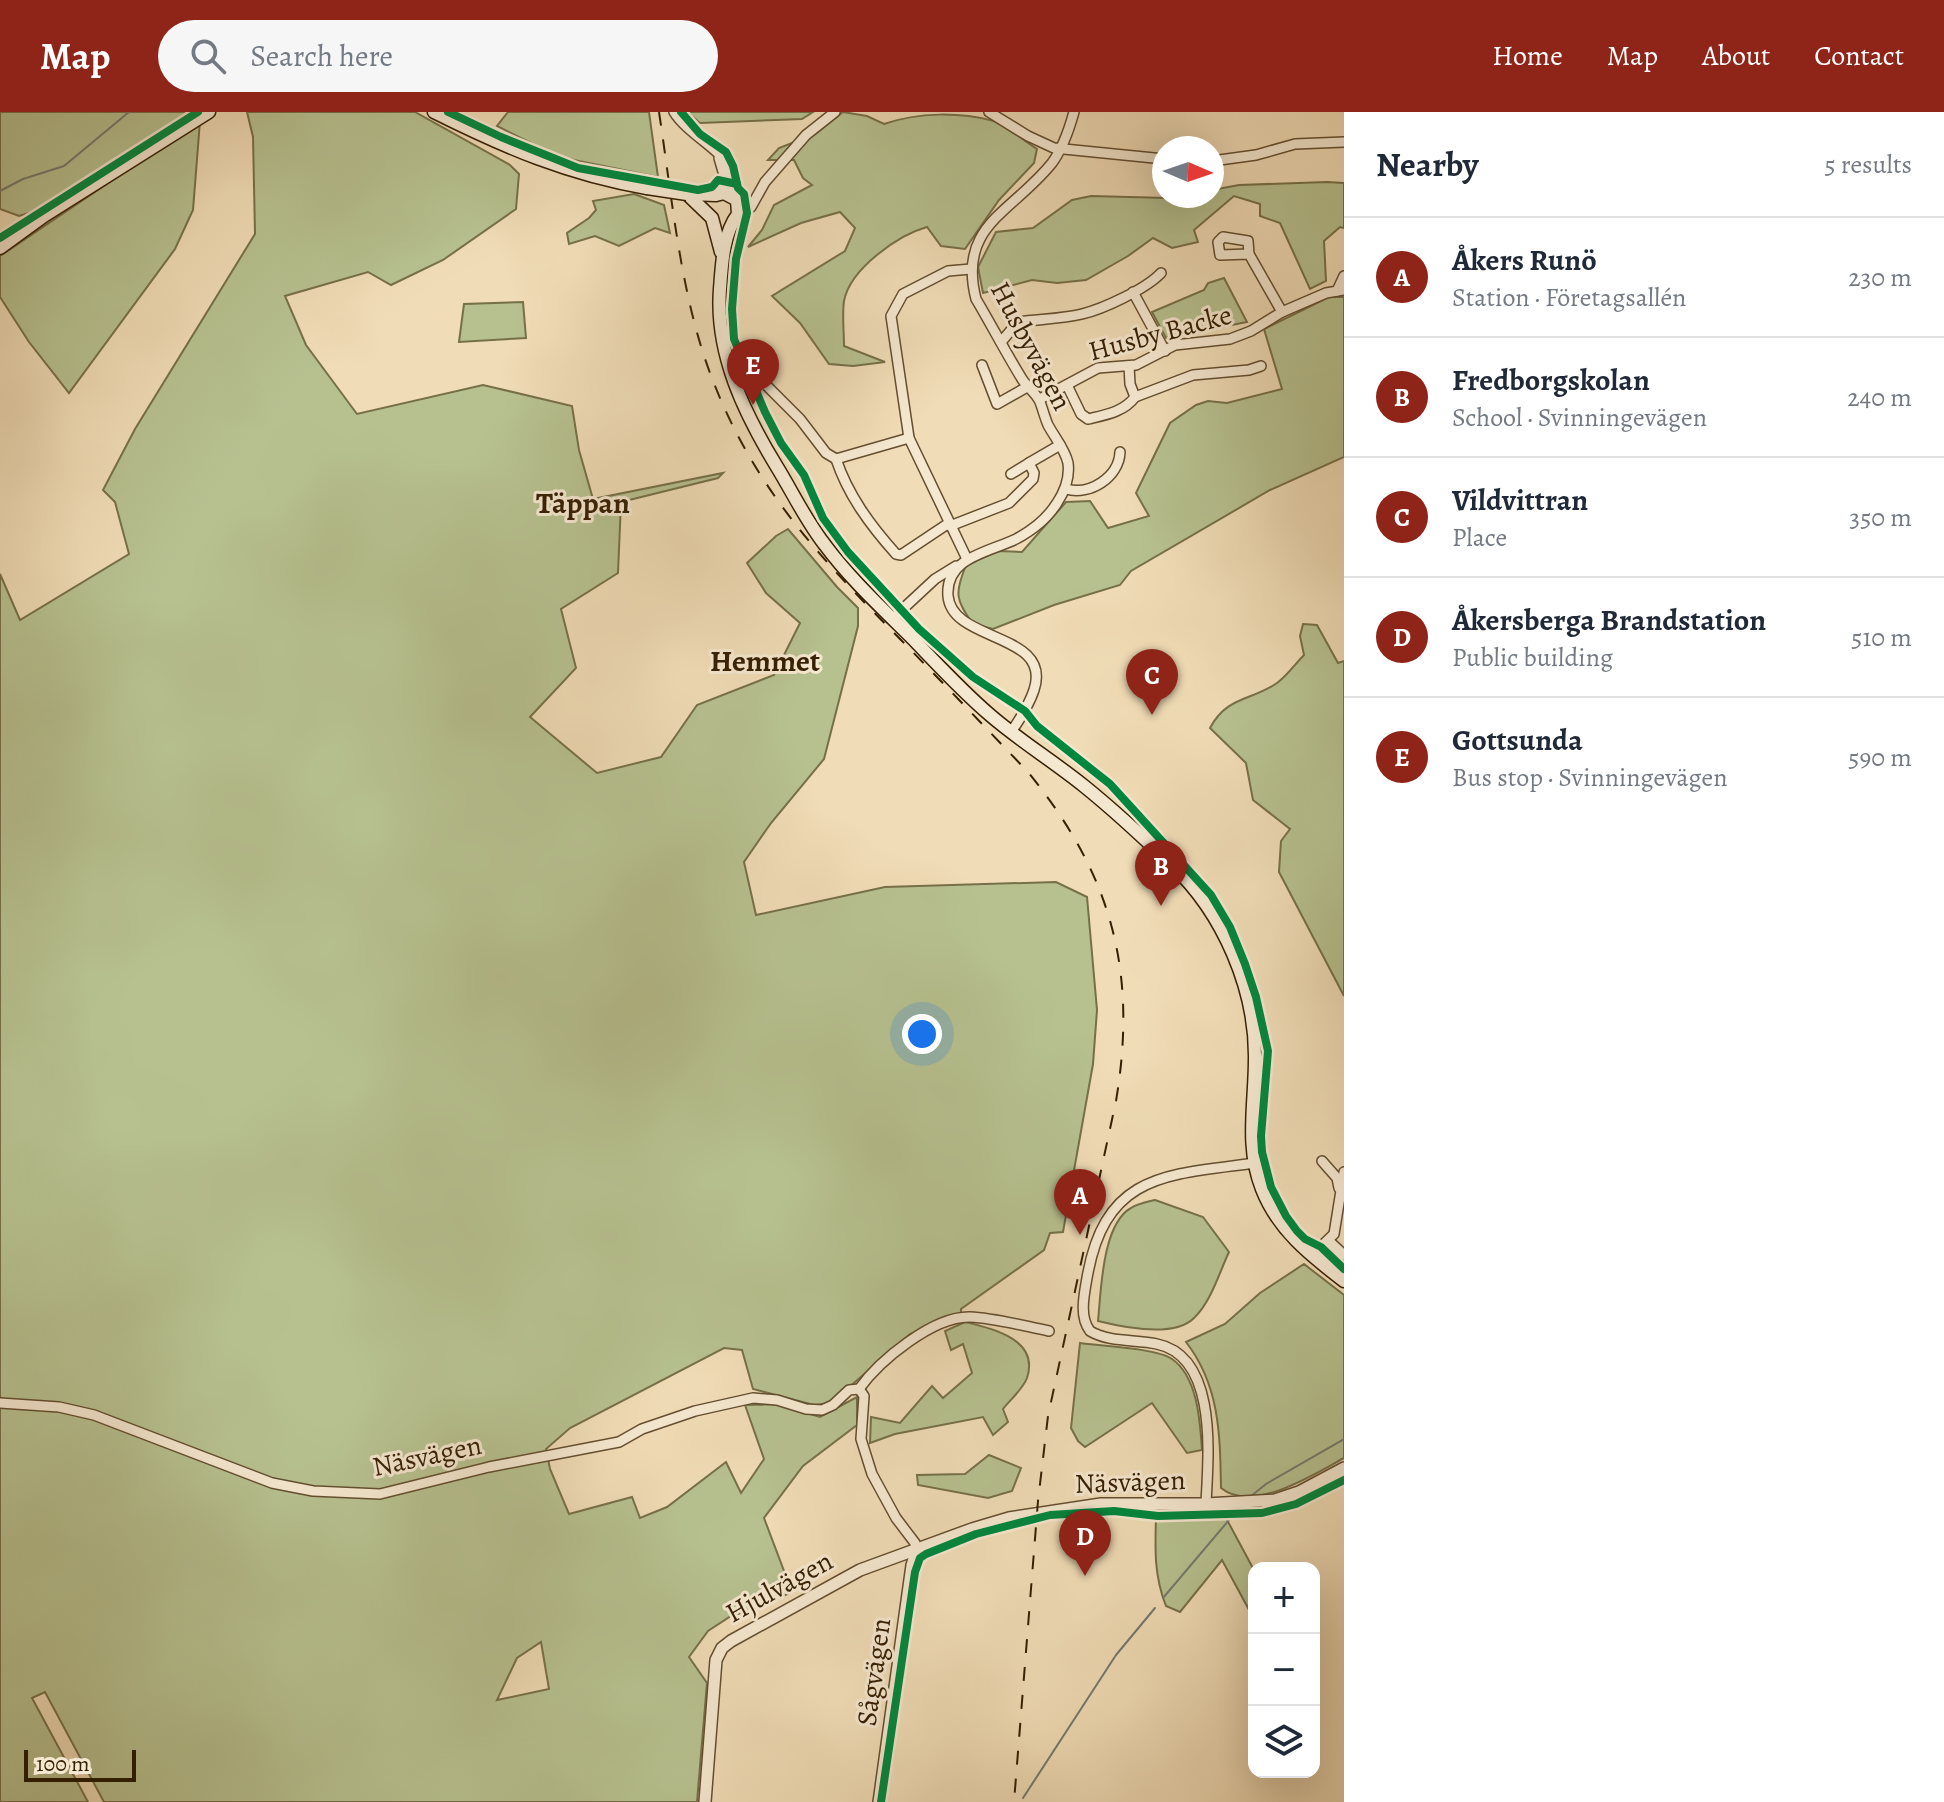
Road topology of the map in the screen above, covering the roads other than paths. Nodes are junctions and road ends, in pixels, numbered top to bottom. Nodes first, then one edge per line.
1 (209, 112) edge
2 (434, 112) edge
3 (674, 112) edge
4 (835, 112) edge
5 (989, 112) edge
6 (1074, 112) edge
7 (1344, 142) edge
8 (1061, 150) junction
9 (718, 155) junction
10 (1152, 158) edge
11 (1224, 159) edge
12 (687, 194) junction
13 (726, 194) junction
14 (756, 196) junction
15 (711, 216) junction
16 (733, 220) junction
17 (0, 248) edge
18 (1249, 254) dead end
19 (722, 259) junction
20 (971, 269) junction
21 (1161, 273) dead end
22 (1344, 276) edge
23 (1340, 291) edge
24 (1133, 292) junction
25 (1282, 312) junction
26 (1001, 342) junction
27 (1165, 351) junction
28 (982, 365) dead end
29 (1129, 366) junction
30 (1261, 366) dead end
31 (758, 377) dead end
32 (1067, 385) junction
33 (1027, 387) junction
34 (1135, 397) junction
35 (1040, 399) junction
36 (909, 438) junction
37 (1060, 445) junction
38 (1120, 452) dead end
39 (836, 459) junction
40 (1029, 463) junction
41 (1011, 474) dead end
42 (1066, 489) junction
43 (949, 525) junction
44 (963, 562) junction
45 (892, 619) junction
46 (1011, 732) junction
47 (1322, 1161) dead end
48 (1255, 1163) junction
49 (1344, 1172) edge
50 (1339, 1191) junction
51 (1329, 1241) junction
52 (1344, 1255) edge
53 (1311, 1256) junction
54 (1344, 1281) edge
55 (1049, 1331) dead end
56 (859, 1389) junction
57 (0, 1403) edge
58 (1344, 1468) edge
59 (1206, 1504) junction
60 (916, 1549) junction
61 (705, 1802) edge
62 (878, 1802) edge

1 - 17 main road
2 - 12 main road, bridge
3 - 9 street
4 - 14 street
5 - 8 street
6 - 8 street, Husbyvägen
7 - 11 street
8 - 10 street
8 - 20 street, Husbyvägen
9 - 13 street
9 - 13 street
12 - 13 main road
12 - 15 main road
13 - 14 street
13 - 15 main road
13 - 16 main road
14 - 16 street
15 - 16 main road
15 - 19 main road
16 - 19 main road
18 - 25 street
19 - 45 main road
20 - 26 street, Husbyvägen
20 - 36 street
21 - 24 street
22 - 23 street, Husby Backe
23 - 25 street, Husby Backe
24 - 26 street
24 - 27 street
25 - 27 street, Husby Backe
26 - 33 street, Husbyvägen
27 - 29 street, Husby Backe
28 - 33 street
29 - 32 street, Husby Backe
29 - 34 street
30 - 34 street
31 - 39 street
32 - 34 street
32 - 35 street, Husby Backe
33 - 35 street, Husbyvägen
35 - 37 street, Husbyvägen
36 - 39 street
36 - 43 street
37 - 40 street
37 - 42 street, Husbyvägen
38 - 42 street
39 - 43 street
40 - 41 street
40 - 43 street
42 - 44 street
43 - 44 street
44 - 45 street
44 - 46 street
45 - 46 main road
46 - 48 main road
47 - 50 street
48 - 53 main road
48 - 59 street
49 - 50 street
50 - 51 street
51 - 52 street
51 - 53 street
53 - 54 main road
55 - 56 street, Näsvägen
56 - 57 street, Näsvägen
56 - 60 street
58 - 59 street, Näsvägen
59 - 60 street, Näsvägen
60 - 61 street, Hjulvägen
60 - 62 street, Sågvägen

